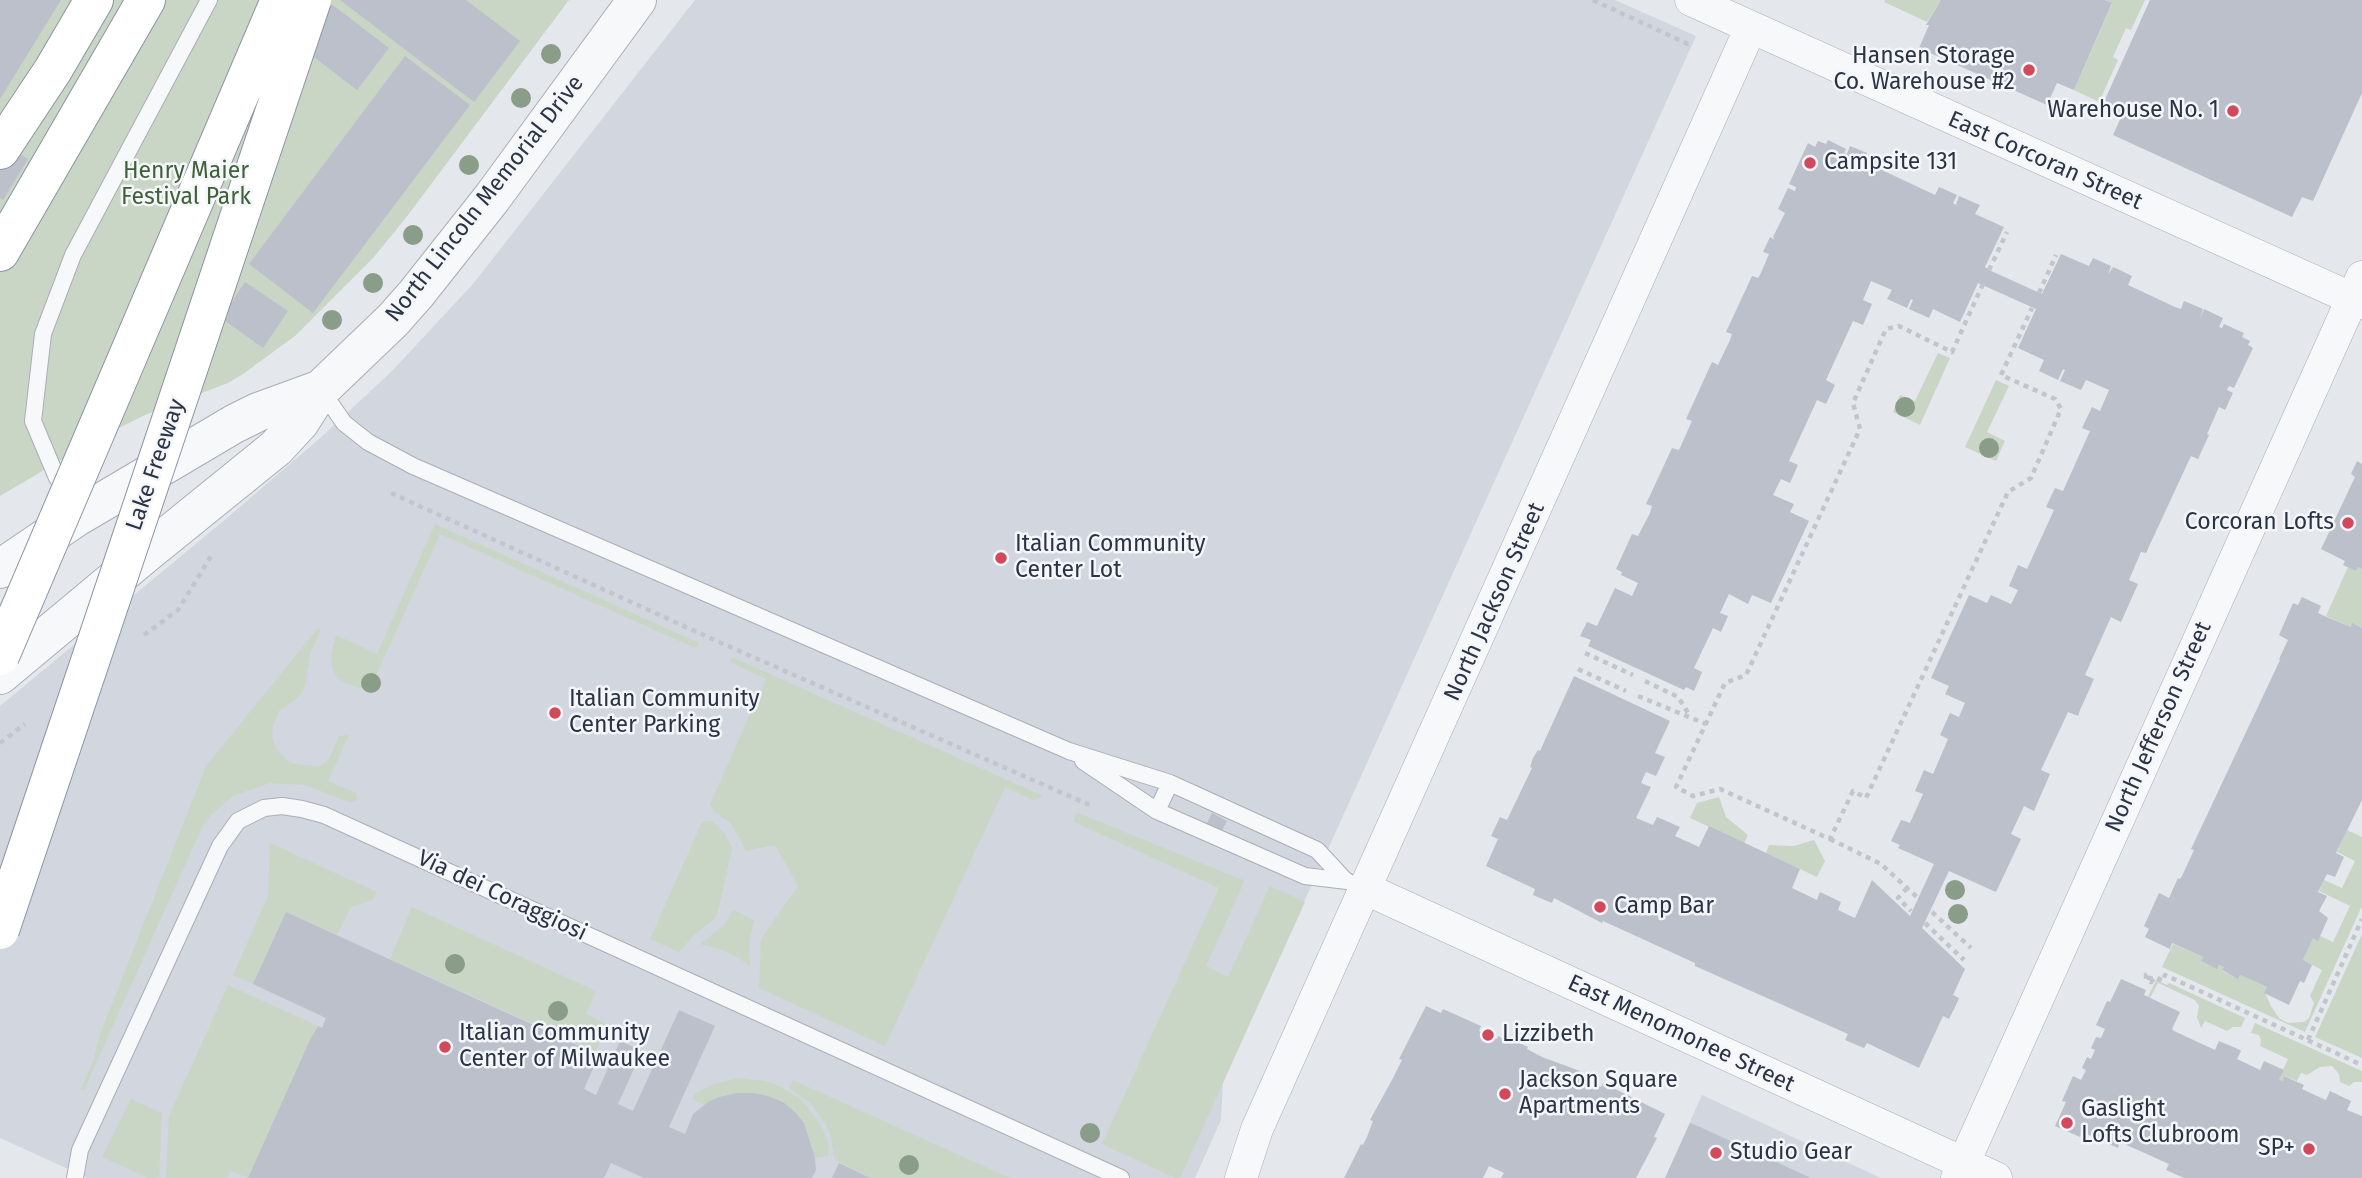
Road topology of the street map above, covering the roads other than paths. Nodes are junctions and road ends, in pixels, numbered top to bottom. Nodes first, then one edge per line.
1 (94, 0) edge
2 (146, 0) edge
3 (209, 0) edge
4 (280, 0) edge
5 (312, 0) edge
6 (637, 0) edge
7 (1691, 0) edge
8 (1751, 27) junction
9 (0, 150) edge
10 (0, 252) edge
11 (2359, 293) edge
12 (321, 389) junction
13 (57, 478) dead end
14 (0, 569) edge
15 (0, 656) edge
16 (0, 675) edge
17 (1069, 751) junction
18 (1170, 783) junction
19 (1157, 811) junction
20 (1355, 884) junction
21 (0, 930) edge
22 (1960, 1170) edge
23 (75, 1178) edge
24 (1121, 1178) edge
25 (1241, 1178) edge
26 (1996, 1178) edge

1 - 9 highway
2 - 10 highway
3 - 13 lane
4 - 15 highway, bridge
5 - 21 highway, Lake Freeway, bridge
6 - 12 street, North Lincoln Memorial Drive
7 - 8 street, East Corcoran Street
8 - 11 street, East Corcoran Street
8 - 20 street, North Jackson Street
11 - 22 street, North Jefferson Street
12 - 14 street, North Lincoln Memorial Drive
12 - 16 street, North Lincoln Memorial Drive
12 - 17 lane
17 - 18 lane
17 - 19 lane
18 - 19 lane
18 - 20 lane
19 - 20 lane
20 - 22 street, East Menomonee Street
20 - 25 street, North Jackson Street
22 - 26 street, East Menomonee Street
23 - 24 lane, Via dei Coraggiosi

